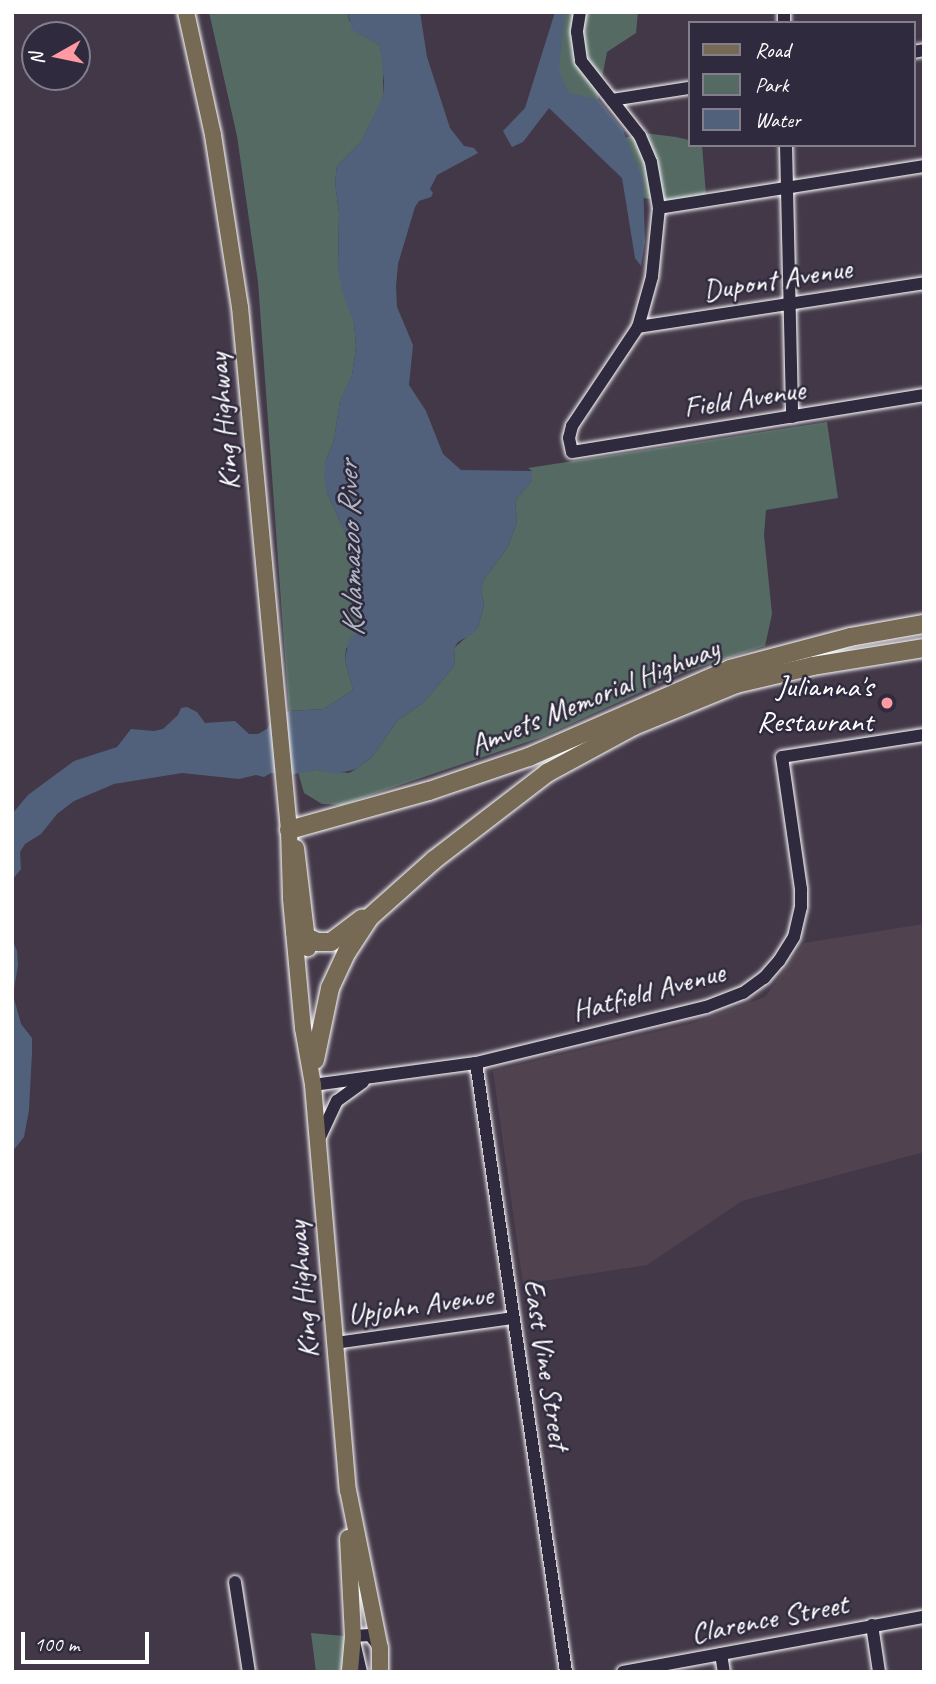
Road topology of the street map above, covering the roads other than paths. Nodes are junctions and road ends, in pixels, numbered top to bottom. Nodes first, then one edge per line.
1 (186, 12) edge
2 (580, 12) edge
3 (688, 88) edge
4 (612, 100) junction
5 (786, 147) edge
6 (924, 166) edge
7 (787, 187) junction
8 (659, 208) junction
9 (924, 283) edge
10 (789, 303) junction
11 (638, 327) junction
12 (924, 395) edge
13 (792, 417) junction
14 (924, 624) edge
15 (924, 634) edge
16 (924, 648) edge
17 (782, 672) junction
18 (924, 735) edge
19 (289, 830) junction
20 (392, 895) junction
21 (301, 936) junction
22 (315, 1060) junction
23 (476, 1063) junction
24 (369, 1079) junction
25 (313, 1085) junction
26 (318, 1144) junction
27 (513, 1318) junction
28 (335, 1343) junction
29 (348, 1490) junction
30 (235, 1582) dead end
31 (924, 1617) edge
32 (872, 1625) junction
33 (354, 1636) junction
34 (380, 1648) junction
35 (721, 1654) junction
36 (249, 1672) edge
37 (350, 1672) edge
38 (361, 1672) edge
39 (380, 1672) edge
40 (385, 1672) edge
41 (566, 1672) edge
42 (623, 1672) edge
43 (724, 1672) edge
44 (879, 1672) edge

1 - 19 main road, King Highway
2 - 4 street
3 - 4 street
4 - 8 street
5 - 7 street
6 - 7 street
7 - 8 street
7 - 10 street
8 - 11 street
9 - 10 street, Dupont Avenue
10 - 11 street, Dupont Avenue
10 - 13 street
11 - 13 street, Field Avenue
12 - 13 street, Field Avenue
14 - 19 highway, Amvets Memorial Highway
15 - 17 highway
16 - 17 highway, Amvets Memorial Highway
17 - 20 highway, Amvets Memorial Highway
18 - 23 street, Hatfield Avenue
19 - 21 main road, King Highway
20 - 21 highway
20 - 22 highway, Amvets Memorial Highway
21 - 22 main road, King Highway
21 - 25 main road, King Highway
22 - 25 main road, King Highway
23 - 24 street, Hatfield Avenue
23 - 27 street, East Vine Street
24 - 25 street, Hatfield Avenue
24 - 26 street
25 - 26 main road, King Highway
26 - 28 main road, King Highway
27 - 28 street, Upjohn Avenue
27 - 41 street, East Vine Street
28 - 29 main road, King Highway
29 - 33 main road, King Highway
29 - 34 main road, King Highway
30 - 36 street
31 - 32 street, Clarence Street
32 - 35 street, Clarence Street
32 - 44 street
33 - 34 street
33 - 37 main road, King Highway
33 - 38 street
34 - 39 main road, King Highway
34 - 40 street
35 - 42 street, Clarence Street
35 - 43 street

